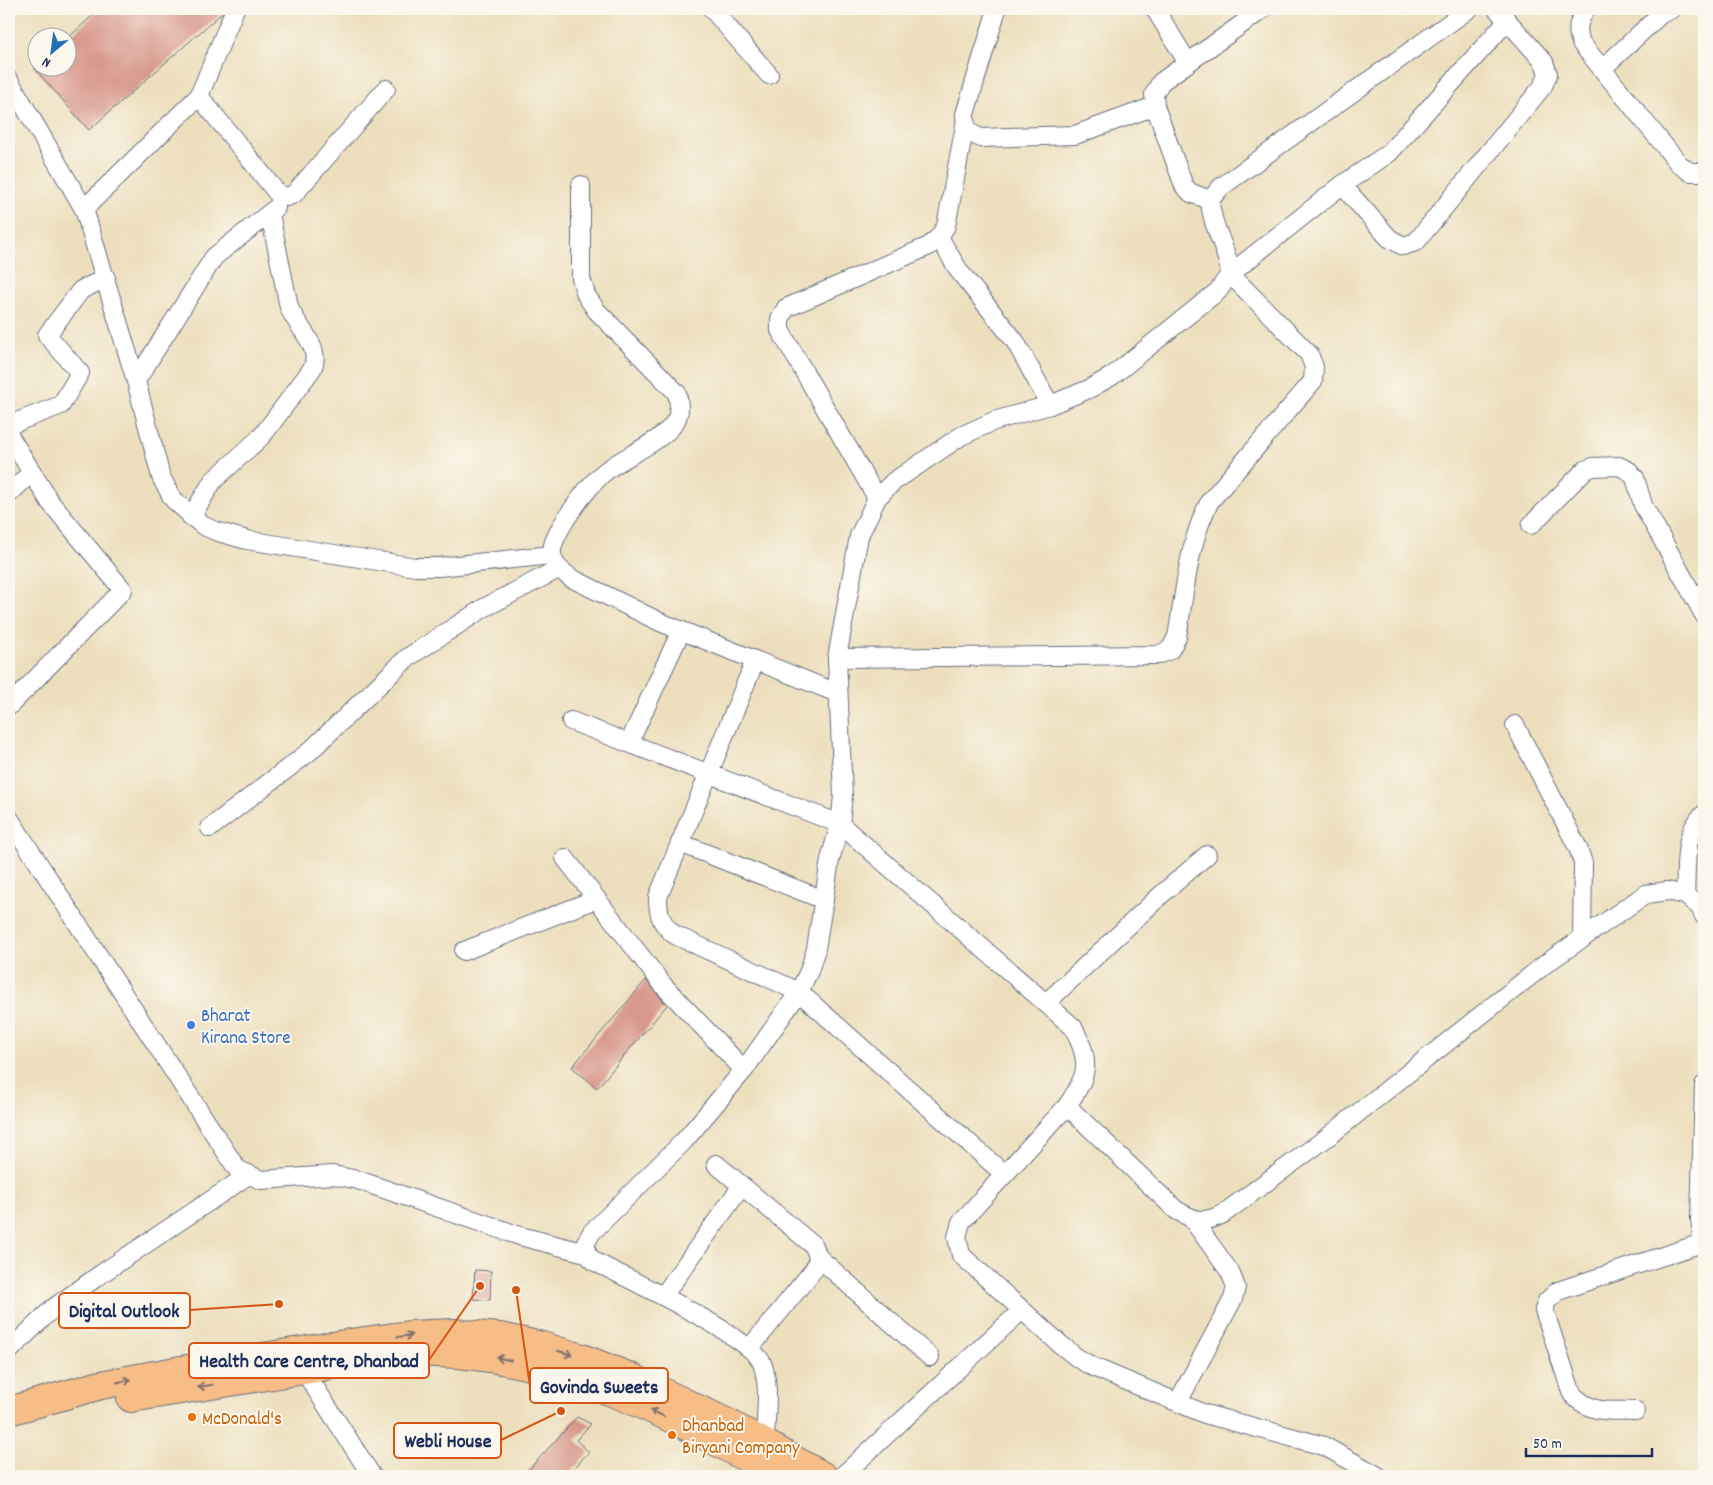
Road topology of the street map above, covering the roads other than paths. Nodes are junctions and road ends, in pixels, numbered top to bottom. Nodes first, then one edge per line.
1 (235, 9) edge
2 (712, 9) edge
3 (997, 9) edge
4 (1155, 9) edge
5 (1263, 9) edge
6 (1469, 9) edge
7 (1586, 9) edge
8 (1672, 9) edge
9 (1502, 15) edge
10 (1188, 63) junction
11 (1602, 69) junction
12 (769, 75) dead end
13 (9, 80) edge
14 (386, 88) dead end
15 (200, 96) junction
16 (1155, 106) junction
17 (965, 125) junction
18 (1704, 172) edge
19 (1342, 184) junction
20 (581, 185) dead end
21 (287, 197) junction
22 (1210, 200) junction
23 (84, 209) junction
24 (270, 214) junction
25 (939, 237) junction
26 (1230, 274) junction
27 (106, 278) junction
28 (136, 382) junction
29 (1050, 405) junction
30 (9, 425) edge
31 (9, 435) edge
32 (32, 472) junction
33 (9, 494) edge
34 (877, 498) junction
35 (191, 517) junction
36 (1531, 525) dead end
37 (555, 562) junction
38 (1704, 615) edge
39 (681, 631) junction
40 (837, 658) junction
41 (755, 661) junction
42 (837, 693) junction
43 (9, 706) edge
44 (571, 721) dead end
45 (1515, 725) dead end
46 (629, 743) junction
47 (708, 774) junction
48 (1704, 814) edge
49 (9, 818) edge
50 (840, 824) junction
51 (210, 828) dead end
52 (680, 843) junction
53 (1207, 855) dead end
54 (566, 858) dead end
55 (1685, 895) junction
56 (596, 899) junction
57 (824, 900) junction
58 (1704, 916) edge
59 (1582, 938) junction
60 (464, 951) dead end
61 (799, 992) junction
62 (1046, 1003) junction
63 (744, 1070) junction
64 (1704, 1085) edge
65 (1067, 1106) junction
66 (716, 1164) dead end
67 (1004, 1174) junction
68 (247, 1176) junction
69 (741, 1187) junction
70 (1192, 1219) junction
71 (1703, 1246) edge
72 (586, 1254) junction
73 (818, 1257) junction
74 (664, 1296) junction
75 (1021, 1311) junction
76 (750, 1348) junction
77 (9, 1352) edge
78 (930, 1356) dead end
79 (298, 1361) junction
80 (1178, 1402) junction
81 (1636, 1411) dead end
82 (764, 1465) edge
83 (372, 1476) edge
84 (823, 1476) edge
85 (842, 1476) edge
86 (1378, 1476) edge

1 - 15 street
2 - 12 street
3 - 17 street
4 - 10 street
5 - 10 street
6 - 22 street
7 - 11 street
8 - 11 street
9 - 19 street
9 - 19 street
10 - 16 street
11 - 18 street
13 - 23 street
14 - 21 street
15 - 21 street
15 - 23 street
16 - 17 street
16 - 22 street
17 - 25 street
19 - 26 street
20 - 37 street
21 - 24 street
22 - 26 street
23 - 27 street
24 - 28 street
24 - 35 street
25 - 29 street
25 - 34 street
26 - 29 street
26 - 40 street
27 - 28 street
27 - 30 street
28 - 35 street
29 - 34 street
31 - 32 street
32 - 33 street
32 - 43 street
34 - 40 street
35 - 37 street
36 - 38 street
37 - 39 street
37 - 51 street
39 - 41 street
39 - 46 street
40 - 42 street
41 - 42 street
41 - 47 street
42 - 50 street
44 - 46 street
45 - 59 street
46 - 47 street
47 - 50 street
47 - 52 street
48 - 55 street
49 - 68 street
50 - 57 street
50 - 62 street
52 - 57 street
52 - 61 street
53 - 62 street
54 - 56 street
55 - 58 street
55 - 59 street
56 - 60 street
56 - 63 street
57 - 61 street
59 - 70 street
61 - 63 street
61 - 67 street
62 - 65 street
63 - 72 street
64 - 71 street
65 - 67 street
65 - 70 street
66 - 69 street
67 - 75 street
68 - 72 street
68 - 77 street
69 - 73 street
69 - 74 street
70 - 80 street
71 - 81 street
72 - 74 street
73 - 76 street
73 - 78 street
74 - 76 street
75 - 80 street
75 - 85 street
76 - 82 street
79 -> 79 highway
79 - 82 highway
79 - 83 street
80 - 86 street
82 - 84 highway

